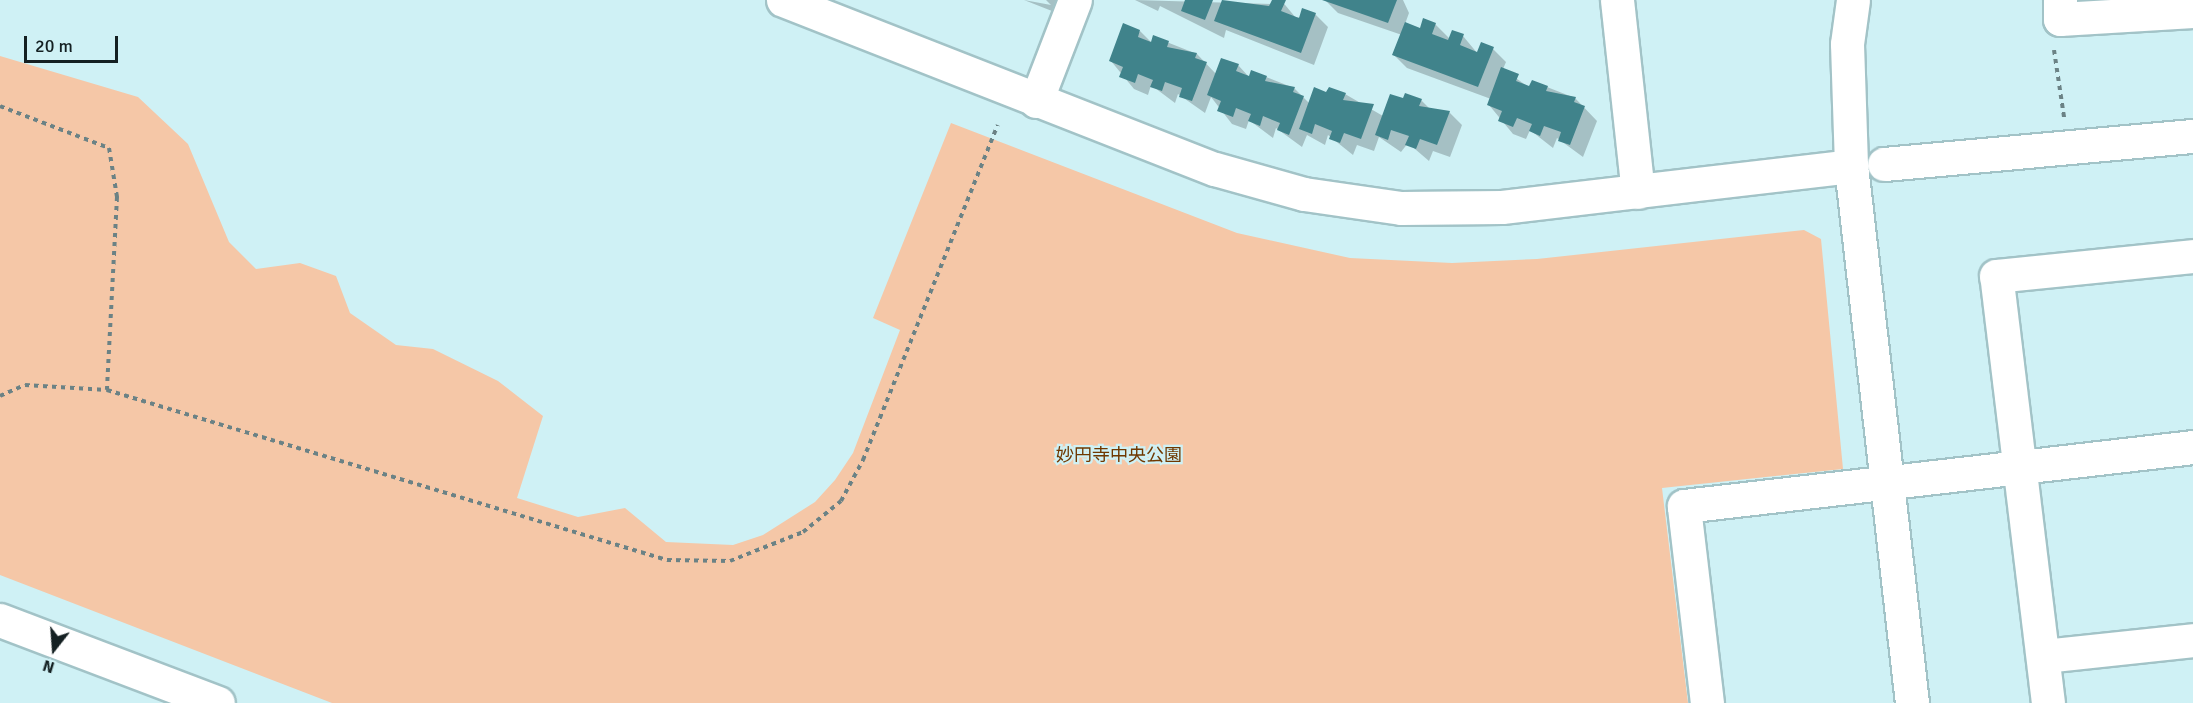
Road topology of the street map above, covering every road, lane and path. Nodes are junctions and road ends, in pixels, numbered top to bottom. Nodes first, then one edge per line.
1 (783, 0) edge
2 (1075, 0) edge
3 (1617, 0) edge
4 (1853, 0) edge
5 (2060, 9) edge
6 (2193, 11) edge
7 (1036, 101) junction
8 (0, 106) edge
9 (998, 125) dead end
10 (2193, 136) edge
11 (2069, 150) junction
12 (1884, 164) dead end
13 (1851, 166) junction
14 (1638, 192) junction
15 (2193, 256) edge
16 (107, 390) junction
17 (0, 396) edge
18 (2193, 447) edge
19 (2017, 467) junction
20 (1886, 481) junction
21 (0, 621) edge
22 (2193, 640) edge
23 (2044, 656) junction
24 (218, 703) edge
25 (1707, 703) edge
26 (1912, 703) edge
27 (2048, 703) edge

1 - 7 street
2 - 7 street
3 - 14 street
4 - 13 street
5 - 6 street
5 - 11 path
7 - 14 street
8 - 16 path
9 - 16 path
10 - 11 street
11 - 12 street
13 - 14 street
13 - 20 street
15 - 19 street
16 - 17 path
18 - 19 street
19 - 20 street
19 - 23 street
20 - 25 street
20 - 26 street
21 - 24 street
22 - 23 street
23 - 27 street

